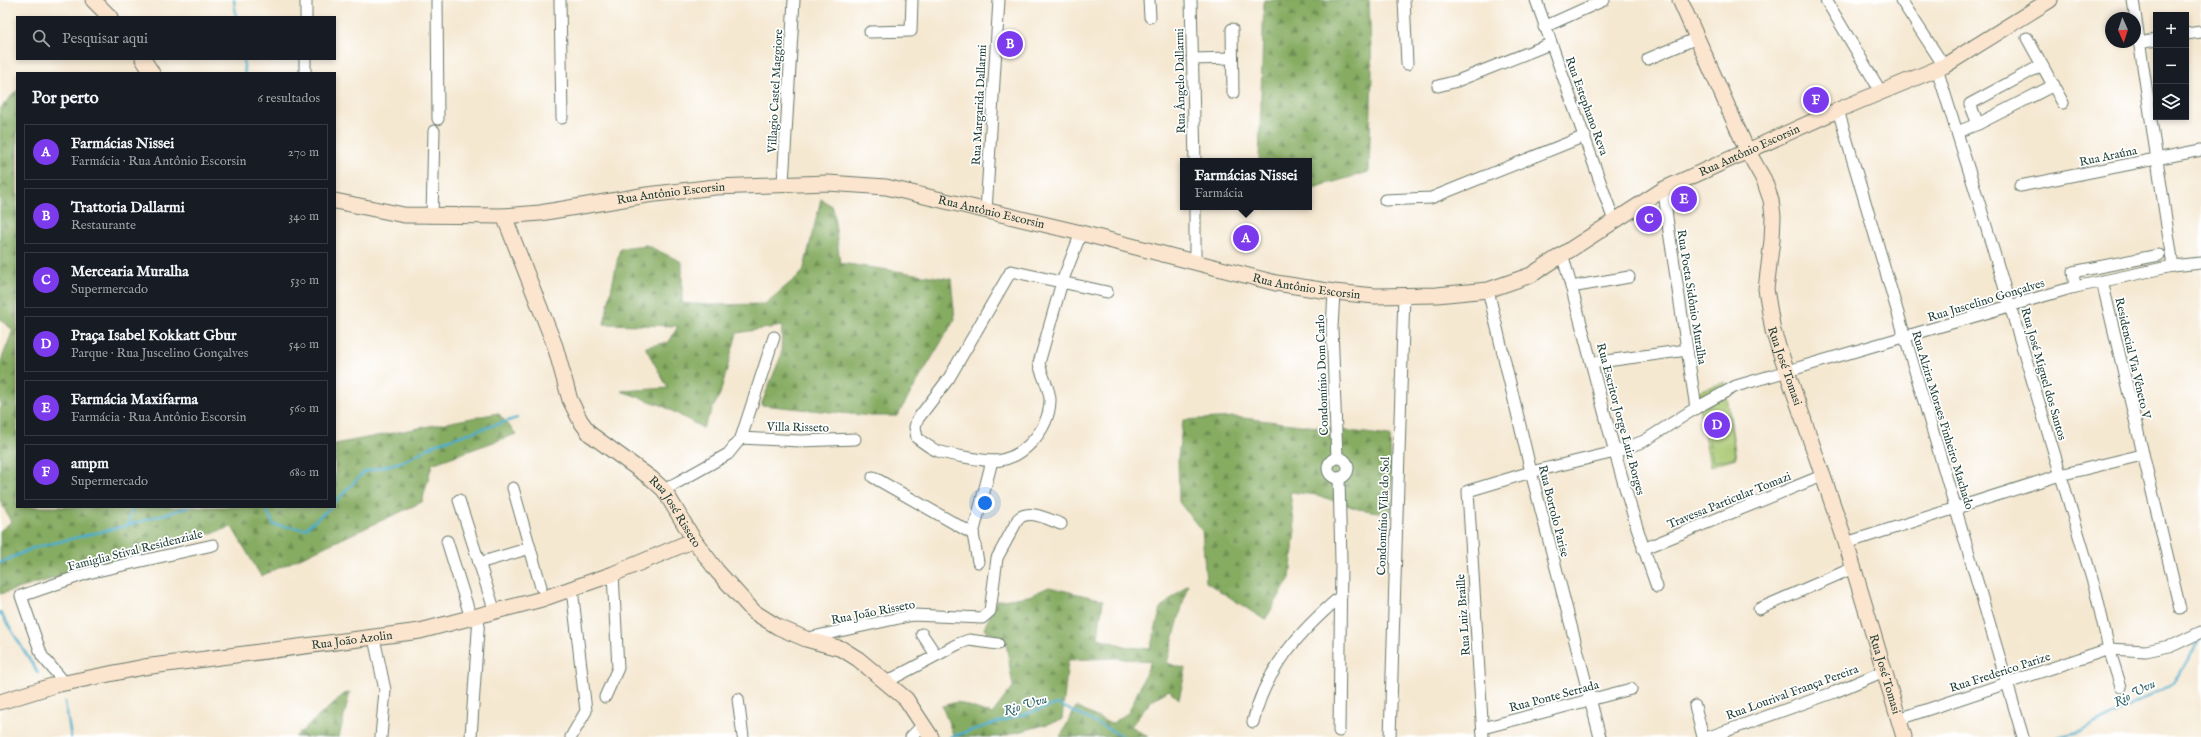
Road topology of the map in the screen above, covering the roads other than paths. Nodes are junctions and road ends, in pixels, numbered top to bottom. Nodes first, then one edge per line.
1 (93, 0) edge
2 (306, 0) edge
3 (436, 0) edge
4 (560, 0) edge
5 (794, 0) edge
6 (912, 0) edge
7 (999, 0) edge
8 (1149, 0) edge
9 (1191, 0) edge
10 (1404, 0) edge
11 (1536, 0) edge
12 (1604, 0) edge
13 (1680, 0) edge
14 (1826, 0) edge
15 (1901, 0) edge
16 (2050, 0) edge
17 (2132, 0) edge
18 (2134, 12) edge
19 (109, 16) edge
20 (306, 16) edge
21 (1150, 16) dead end
22 (1544, 27) junction
23 (1232, 29) dead end
24 (870, 32) dead end
25 (2201, 32) edge
26 (2189, 34) edge
27 (1697, 38) junction
28 (2027, 38) dead end
29 (2153, 41) edge
30 (2141, 43) edge
31 (1550, 44) junction
32 (2140, 48) edge
33 (1232, 58) junction
34 (1192, 59) junction
35 (1648, 59) dead end
36 (144, 60) edge
37 (305, 60) edge
38 (1407, 64) dead end
39 (2042, 65) junction
40 (1940, 68) junction
41 (151, 72) edge
42 (305, 72) edge
43 (2054, 85) junction
44 (1438, 86) dead end
45 (1881, 92) junction
46 (1233, 93) dead end
47 (2063, 103) dead end
48 (1838, 110) junction
49 (562, 118) dead end
50 (438, 119) dead end
51 (1978, 124) junction
52 (434, 131) dead end
53 (1958, 132) junction
54 (1585, 136) junction
55 (1747, 150) junction
56 (2201, 150) edge
57 (1195, 158) edge
58 (2157, 159) junction
59 (783, 183) junction
60 (2020, 186) dead end
61 (1664, 189) junction
62 (1385, 200) dead end
63 (336, 201) edge
64 (1195, 210) edge
65 (986, 211) junction
66 (504, 216) junction
67 (432, 217) junction
68 (1614, 221) junction
69 (1081, 233) junction
70 (2159, 255) dead end
71 (1563, 257) junction
72 (1195, 262) junction
73 (2201, 263) edge
74 (2173, 266) junction
75 (1629, 277) dead end
76 (2102, 281) junction
77 (1062, 282) junction
78 (1571, 287) junction
79 (2075, 287) junction
80 (1488, 290) junction
81 (1106, 292) dead end
82 (1334, 292) junction
83 (1404, 295) junction
84 (2010, 307) junction
85 (774, 337) dead end
86 (1904, 339) junction
87 (1687, 350) junction
88 (1592, 363) junction
89 (1788, 371) junction
90 (1696, 408) junction
91 (741, 438) junction
92 (855, 439) dead end
93 (1615, 452) junction
94 (2142, 455) junction
95 (992, 461) junction
96 (1531, 472) junction
97 (1824, 475) junction
98 (2060, 475) junction
99 (873, 477) dead end
100 (513, 488) dead end
101 (664, 490) junction
102 (1468, 491) joint
103 (459, 500) dead end
104 (1957, 509) junction
105 (1061, 524) dead end
106 (973, 534) junction
107 (694, 540) junction
108 (447, 541) dead end
109 (1846, 542) junction
110 (213, 545) dead end
111 (530, 548) junction
112 (1643, 549) junction
113 (978, 562) dead end
114 (479, 563) junction
115 (1853, 568) junction
116 (613, 574) junction
117 (541, 587) dead end
118 (1657, 587) dead end
119 (572, 589) junction
120 (1341, 596) junction
121 (1759, 609) dead end
122 (2180, 609) dead end
123 (495, 612) junction
124 (475, 617) junction
125 (2201, 632) edge
126 (922, 634) dead end
127 (374, 638) junction
128 (806, 639) junction
129 (998, 644) dead end
130 (2109, 649) junction
131 (936, 655) junction
132 (1884, 671) junction
133 (886, 682) junction
134 (65, 683) junction
135 (2008, 683) junction
136 (2121, 687) dead end
137 (1631, 689) dead end
138 (605, 697) dead end
139 (738, 699) dead end
140 (1590, 699) junction
141 (0, 702) edge
142 (1695, 706) dead end
143 (1899, 719) junction
144 (1253, 722) dead end
145 (927, 730) edge
146 (1339, 731) dead end
147 (1483, 733) edge
148 (381, 737) edge
149 (471, 737) edge
150 (571, 737) edge
151 (743, 737) edge
152 (911, 737) edge
153 (1390, 737) edge
154 (1600, 737) edge
155 (1704, 737) edge
156 (1709, 737) edge
157 (1904, 737) edge
158 (2023, 737) edge

1 - 19 main road
2 - 20 street
3 - 50 street
4 - 49 street
5 - 59 street, Villagio Castel Maggiore
6 - 24 street
7 - 65 street, Rua Margarida Dallarmi
8 - 21 street
9 - 34 street, Rua Ângelo Dallarmi
10 - 38 street
11 - 22 street, Rua Estephano Reva
12 - 22 street
13 - 27 main road, Rua José Tomasi
14 - 45 street
15 - 40 street, Rua José Miguel dos Santos
16 - 40 main road, Rua Antônio Escorsin
17 - 18 street
22 - 31 street, Rua Estephano Reva
23 - 33 street
25 - 26 street
27 - 35 street
27 - 55 main road, Rua José Tomasi
28 - 39 street
29 - 30 street
31 - 44 street
31 - 54 street, Rua Estephano Reva
32 - 58 street
33 - 34 street
33 - 46 street
34 - 57 street, Rua Ângelo Dallarmi
36 - 41 main road
37 - 42 street
39 - 43 street
39 - 51 street
40 - 45 main road, Rua Antônio Escorsin
40 - 53 street, Rua José Miguel dos Santos
43 - 47 street
43 - 51 street
45 - 48 main road, Rua Antônio Escorsin
48 - 55 main road, Rua Antônio Escorsin
48 - 86 street, Rua Alzira Moraes Pinheiro Machado
51 - 53 street
52 - 67 street
53 - 84 street, Rua José Miguel dos Santos
54 - 62 street
54 - 68 street, Rua Estephano Reva
55 - 61 main road, Rua Antônio Escorsin
55 - 89 main road, Rua José Tomasi
56 - 58 street, Rua Araúna
58 - 60 street, Rua Araúna
58 - 74 street
59 - 65 main road, Rua Antônio Escorsin
59 - 66 main road, Rua Antônio Escorsin
61 - 68 main road, Rua Antônio Escorsin
61 - 87 street, Rua Poeta Sidônio Muralha
63 - 67 main road, Rua Antônio Escorsin
64 - 72 street
65 - 69 main road, Rua Antônio Escorsin
66 - 67 main road, Rua Antônio Escorsin
66 - 101 main road, Rua José Risseto
68 - 71 main road, Rua Antônio Escorsin
69 - 72 main road, Rua Antônio Escorsin
69 - 77 street
70 - 79 street
71 - 78 street, Rua Escritor Jorge Luiz Borges
71 - 80 main road, Rua Antônio Escorsin
72 - 82 main road, Rua Antônio Escorsin
73 - 74 street, Rua Juscelino Gonçalves
74 - 76 street, Rua Juscelino Gonçalves
75 - 78 street
76 - 79 street, Rua Juscelino Gonçalves
76 - 94 street, Residencial Via Vêneto V
77 - 81 street
77 - 95 street
77 - 95 street
78 - 88 street, Rua Escritor Jorge Luiz Borges
79 - 84 street, Rua Juscelino Gonçalves
80 - 83 main road, Rua Antônio Escorsin
80 - 96 street, Rua Bortolo Parise
82 - 83 main road, Rua Antônio Escorsin
82 - 120 street, Condomínio Dom Carlo
83 - 153 street, Condomínio Vila do Sol
84 - 86 street, Rua Juscelino Gonçalves
84 - 98 street, Rua José Miguel dos Santos
85 - 91 street
86 - 89 street, Rua Juscelino Gonçalves
86 - 104 street, Rua Alzira Moraes Pinheiro Machado
87 - 88 street
87 - 90 street, Rua Poeta Sidônio Muralha
88 - 93 street, Rua Escritor Jorge Luiz Borges
89 - 90 street, Rua Juscelino Gonçalves
89 - 97 main road, Rua José Tomasi
90 - 93 street, Rua Juscelino Gonçalves
91 - 92 street, Villa Risseto
91 - 101 street
93 - 96 street, Rua Juscelino Gonçalves
93 - 112 street, Rua Escritor Jorge Luiz Borges
94 - 98 street
94 - 122 street, Residencial Via Vêneto V
95 - 106 street
96 - 102 street, Rua Juscelino Gonçalves
96 - 140 street, Rua Bortolo Parise
97 - 109 main road, Rua José Tomasi
97 - 112 street, Travessa Particular Tomazi
98 - 104 street
98 - 130 street, Rua José Miguel dos Santos
99 - 106 street
100 - 111 street
101 - 107 main road, Rua José Risseto
102 - 147 street, Rua Luiz Braille
103 - 114 street
104 - 109 street
104 - 135 street, Rua Alzira Moraes Pinheiro Machado
105 - 128 street, Rua João Risseto
106 - 113 street
107 - 116 main road, Rua João Azolin
107 - 128 main road, Rua José Risseto
108 - 124 street
109 - 115 main road, Rua José Tomasi
110 - 134 street, Famiglia Stival Residenziale
111 - 114 street
111 - 117 street
112 - 118 street, Rua Escritor Jorge Luiz Borges
114 - 123 street
115 - 121 street
115 - 132 main road, Rua José Tomasi
116 - 119 main road, Rua João Azolin
116 - 138 street
119 - 123 main road, Rua João Azolin
119 - 150 street
120 - 144 street
120 - 146 street, Condomínio Dom Carlo
123 - 124 main road, Rua João Azolin
124 - 127 main road, Rua João Azolin
124 - 149 street
125 - 130 street
126 - 131 street
127 - 134 main road, Rua João Azolin
127 - 148 street
128 - 133 main road, Rua José Risseto
129 - 131 street
130 - 135 street, Rua Frederico Parize
130 - 136 street, Rua José Miguel dos Santos
131 - 133 street
132 - 143 main road, Rua José Tomasi
132 - 156 street, Rua Lourival França Pereira
133 - 145 main road, Rua José Risseto
134 - 141 main road, Rua João Azolin
135 - 143 street, Rua Frederico Parize
135 - 158 street, Rua Alzira Moraes Pinheiro Machado
137 - 140 street, Rua Ponte Serrada
139 - 151 street
140 - 147 street, Rua Ponte Serrada
140 - 154 street, Rua Bortolo Parise
142 - 155 street
143 - 157 main road, Rua José Tomasi
145 - 152 street

